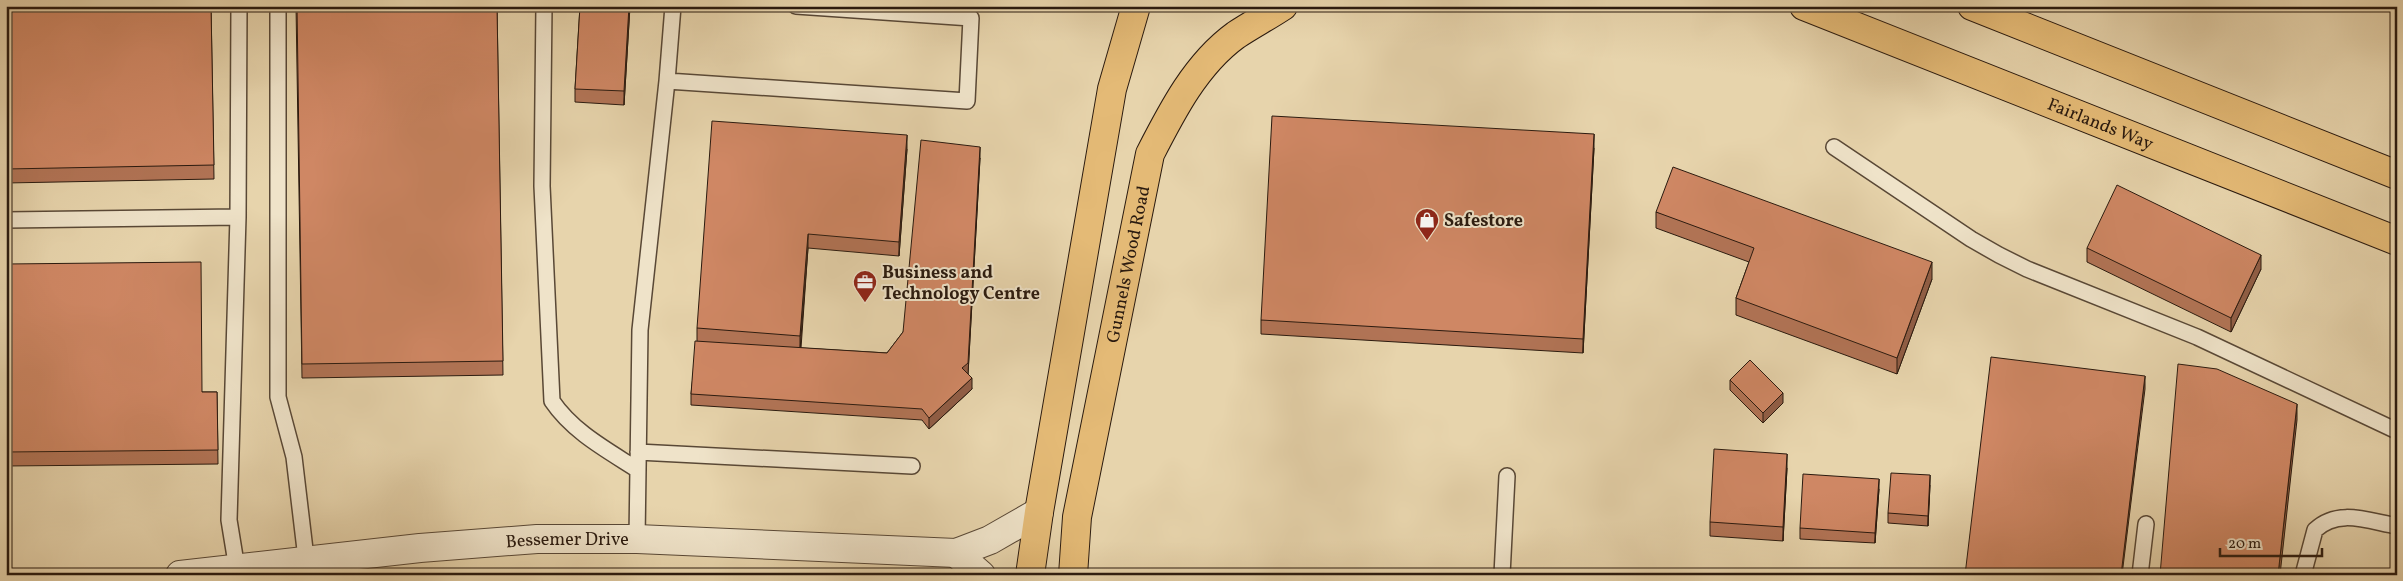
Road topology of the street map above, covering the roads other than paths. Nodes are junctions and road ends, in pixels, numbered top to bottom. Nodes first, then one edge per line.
1 (239, 6) edge
2 (278, 6) edge
3 (544, 6) edge
4 (673, 6) edge
5 (796, 6) edge
6 (1136, 6) edge
7 (1282, 6) edge
8 (1804, 6) edge
9 (1972, 6) edge
10 (971, 12) edge
11 (667, 81) junction
12 (1834, 147) dead end
13 (2397, 174) edge
14 (238, 217) junction
15 (6, 220) edge
16 (2397, 241) edge
17 (2397, 430) edge
18 (638, 452) junction
19 (912, 466) dead end
20 (638, 470) junction
21 (1507, 476) dead end
22 (1039, 512) junction
23 (2146, 524) dead end
24 (2397, 526) edge
25 (637, 539) junction
26 (956, 553) junction
27 (308, 568) edge
28 (237, 569) junction
29 (180, 575) edge
30 (981, 575) edge
31 (1030, 575) edge
32 (1074, 575) edge
33 (1502, 575) edge
34 (2140, 575) edge
35 (2303, 575) edge

1 - 14 lane
2 - 27 lane
3 - 20 lane
4 - 11 lane
5 - 10 lane
6 - 22 main road
7 - 32 main road, Gunnels Wood Road
8 - 16 main road, Fairlands Way
9 - 13 main road
10 - 11 lane
11 - 18 lane
12 - 17 lane
14 - 15 lane
14 - 28 lane
18 - 19 lane
18 - 20 lane
20 - 25 lane
21 - 33 lane
22 - 26 street, Bessemer Drive
22 - 31 main road
23 - 34 lane
24 - 35 lane
25 - 26 street, Bessemer Drive
25 - 27 street, Bessemer Drive
26 - 30 street
27 - 28 street, Bessemer Drive
28 - 29 street, Bessemer Drive

